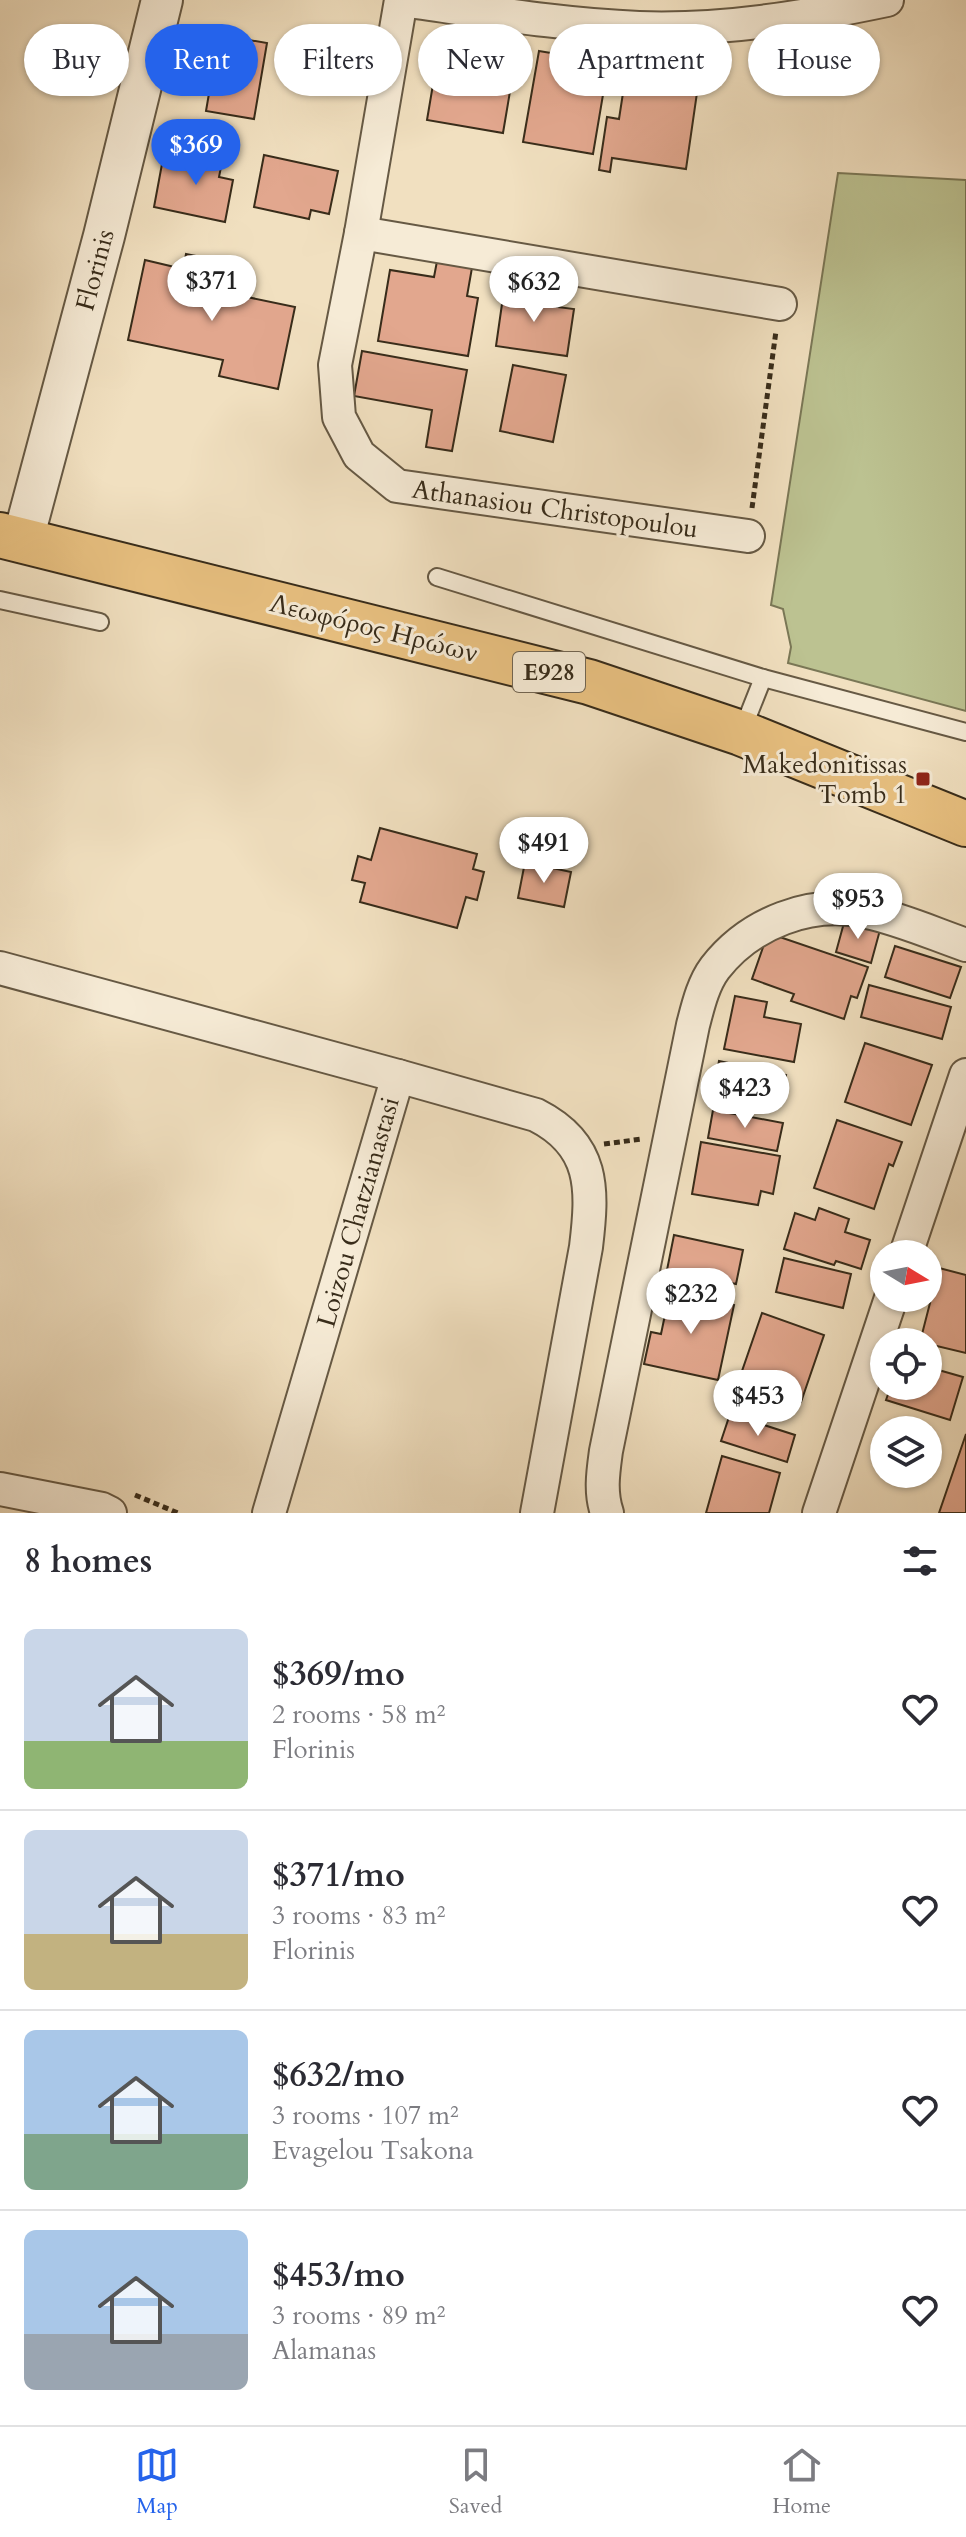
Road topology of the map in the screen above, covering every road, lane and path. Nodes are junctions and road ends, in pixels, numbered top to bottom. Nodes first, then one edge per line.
1 (162, 0) edge
2 (402, 0) edge
3 (887, 0) edge
4 (361, 233) junction
5 (780, 304) joint
6 (748, 536) joint
7 (11, 537) edge
8 (437, 577) dead end
9 (0, 600) edge
10 (100, 622) dead end
11 (763, 678) junction
12 (966, 732) edge
13 (741, 733) junction
14 (966, 824) edge
15 (966, 945) edge
16 (0, 968) edge
17 (966, 1075) edge
18 (398, 1076) junction
19 (670, 1135) junction
20 (576, 1148) junction
21 (911, 1240) edge
22 (886, 1312) edge
23 (0, 1489) edge
24 (110, 1513) edge
25 (269, 1513) edge
26 (537, 1513) edge
27 (607, 1513) edge
28 (819, 1513) edge

1 - 7 street, Florinis
2 - 3 street
2 - 4 street, Athanasiou Christopoulou
4 - 5 street
4 - 6 street, Athanasiou Christopoulou
5 - 6 path
7 - 13 main road, Λεωφόρος Ηρώων / E928
8 - 11 lane
9 - 10 lane
11 - 12 lane
11 - 13 lane
13 - 14 main road, Λεωφόρος Ηρώων / E928
15 - 19 street
16 - 18 street, Loizou Chatzianastasi
17 - 21 street
18 - 20 street
18 - 25 street, Loizou Chatzianastasi
19 - 20 path
19 - 27 street
20 - 26 street
22 - 28 street
23 - 24 street

